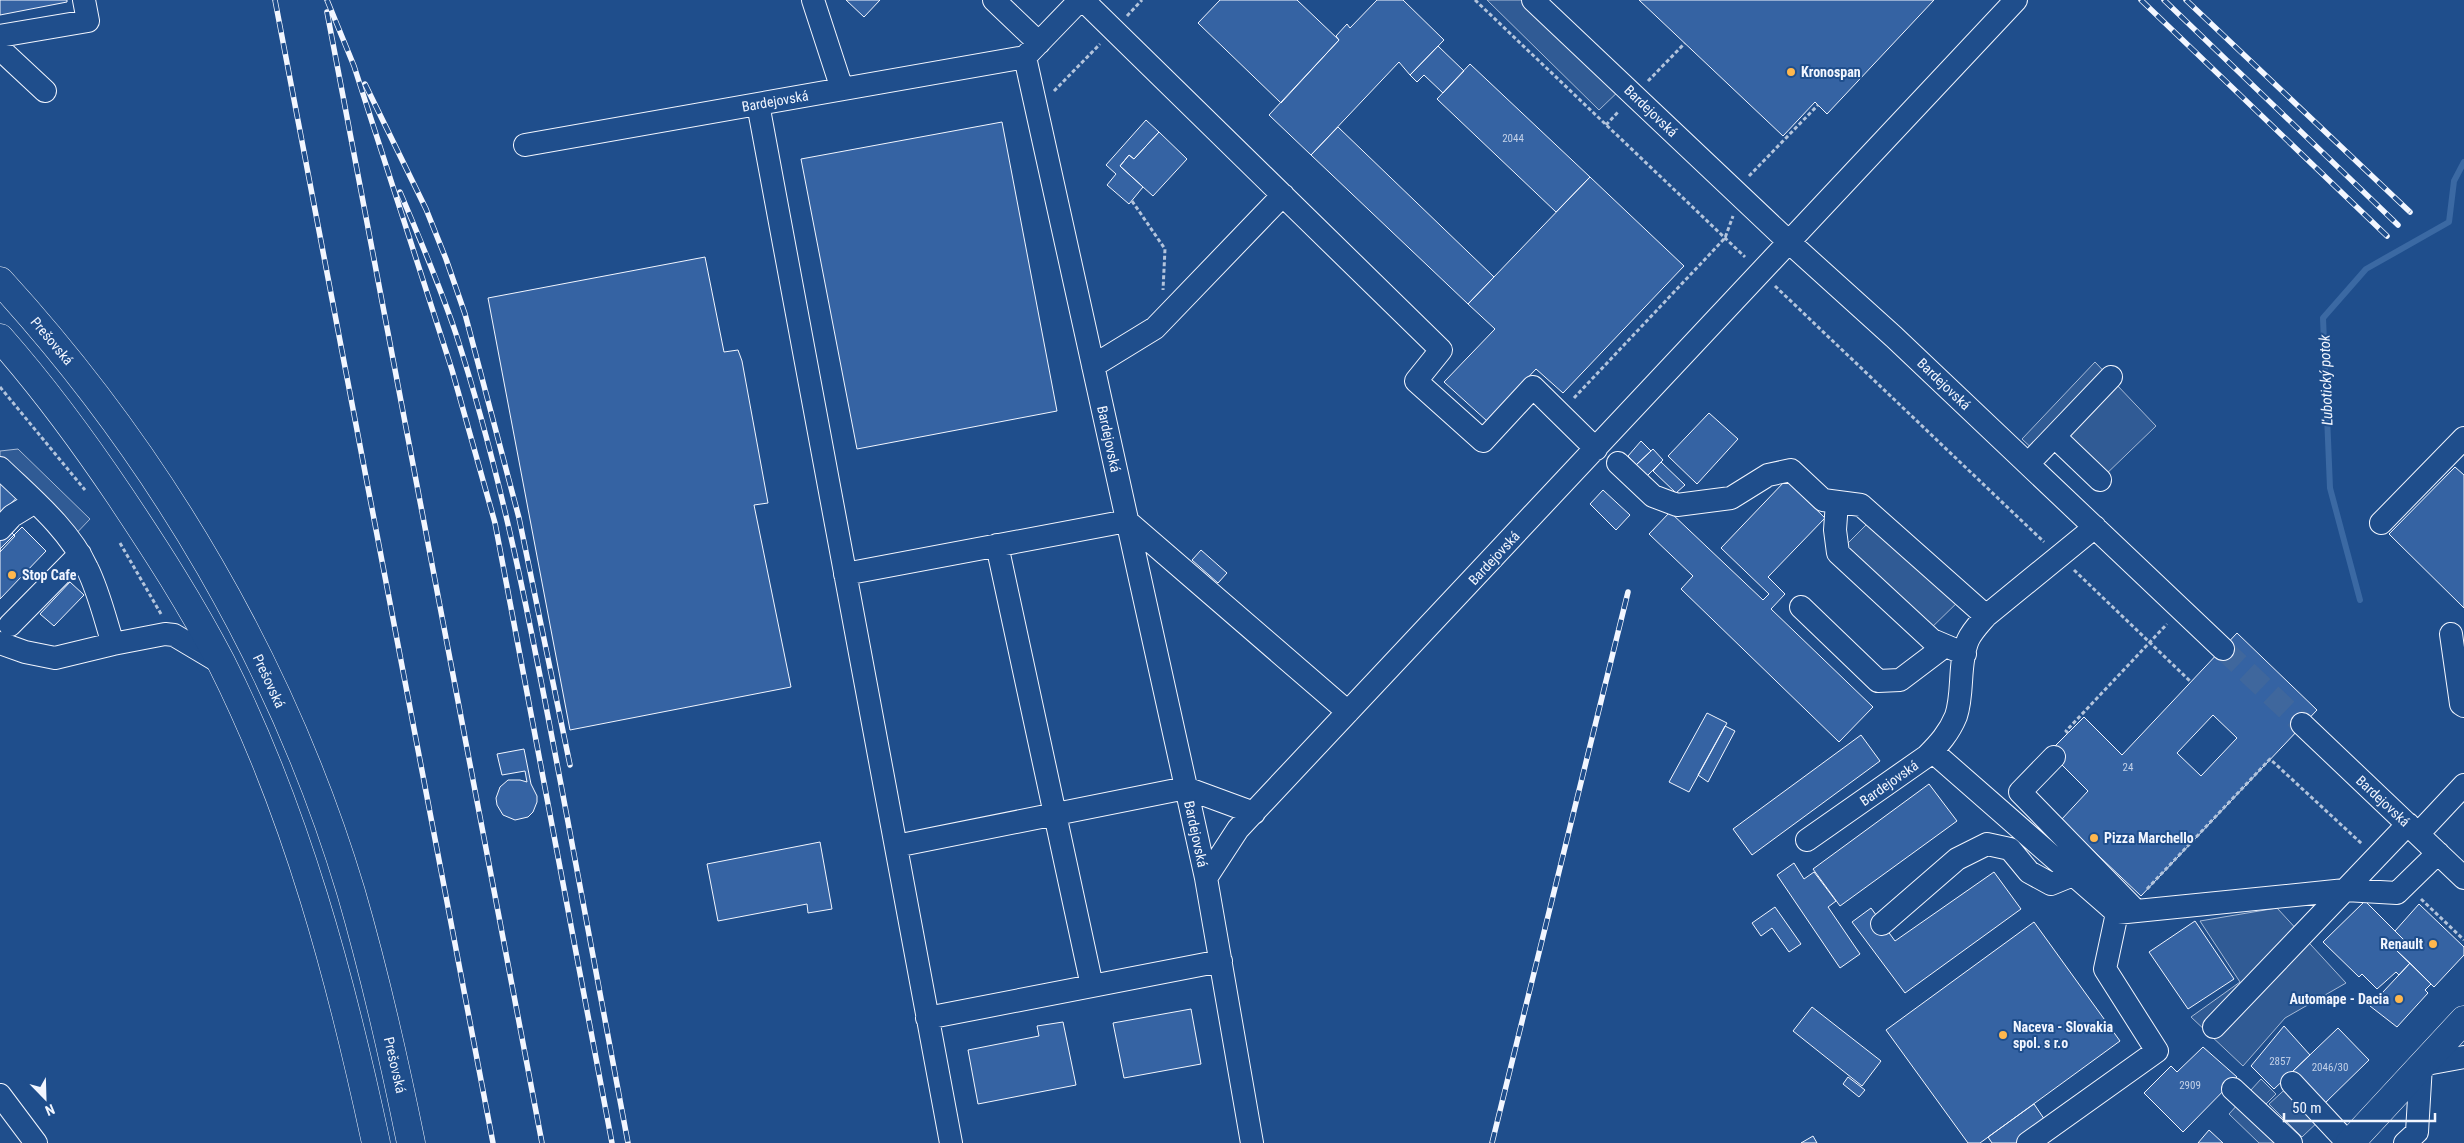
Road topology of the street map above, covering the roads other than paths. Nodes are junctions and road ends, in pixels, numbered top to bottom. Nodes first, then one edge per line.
1 (84, 0) edge
2 (814, 0) edge
3 (994, 0) edge
4 (1082, 0) edge
5 (1533, 0) edge
6 (2016, 0) edge
7 (0, 36) edge
8 (0, 49) edge
9 (1032, 50) junction
10 (842, 89) junction
11 (45, 91) dead end
12 (758, 104) junction
13 (525, 145) dead end
14 (1283, 195) junction
15 (1790, 244) junction
16 (0, 281) edge
17 (0, 338) edge
18 (1093, 366) junction
19 (2111, 377) dead end
20 (2054, 436) junction
21 (2464, 438) edge
22 (1596, 449) junction
23 (1618, 463) dead end
24 (2028, 464) junction
25 (0, 468) edge
26 (2100, 480) dead end
27 (35, 502) junction
28 (1837, 502) junction
29 (4, 517) edge
30 (1127, 521) junction
31 (2382, 523) dead end
32 (2095, 527) junction
33 (997, 545) junction
34 (80, 554) junction
35 (845, 574) junction
36 (1800, 607) dead end
37 (1986, 616) junction
38 (5, 634) edge
39 (2452, 634) dead end
40 (113, 644) junction
41 (2222, 649) tunnel mouth
42 (1955, 650) junction
43 (221, 664) junction
44 (2464, 706) edge
45 (1348, 712) junction
46 (2302, 724) tunnel mouth
47 (1932, 751) junction
48 (2054, 757) dead end
49 (2464, 785) edge
50 (1186, 788) junction
51 (1254, 813) junction
52 (1055, 814) junction
53 (2413, 829) junction
54 (1807, 840) dead end
55 (896, 846) junction
56 (2438, 853) junction
57 (2073, 875) junction
58 (1206, 878) junction
59 (2464, 878) edge
60 (2345, 890) junction
61 (2128, 909) junction
62 (1882, 924) dead end
63 (1220, 962) junction
64 (1092, 986) junction
65 (928, 1018) junction
66 (2464, 1020) edge
67 (2214, 1027) dead end
68 (2464, 1057) edge
69 (2421, 1065) junction
70 (2292, 1083) dead end
71 (2233, 1089) dead end
72 (0, 1095) edge
73 (36, 1143) edge
74 (376, 1143) edge
75 (411, 1143) edge
76 (951, 1143) edge
77 (1252, 1143) edge
78 (2028, 1143) edge
79 (2291, 1143) edge
80 (2349, 1143) edge
81 (2405, 1143) edge

1 - 7 street
2 - 10 street
3 - 9 street
4 - 9 street
4 - 14 street
5 - 15 street, Bardejovská
6 - 15 street, Bardejovská
8 - 11 street
9 - 10 street, Bardejovská
9 - 18 street, Bardejovská
10 - 12 street, Bardejovská
12 - 13 street, Bardejovská
12 - 35 street
14 - 18 street
14 - 22 street
15 - 22 street, Bardejovská
15 - 24 street, Bardejovská
16 - 75 main road, Prešovská
17 - 43 main road
18 - 30 street, Bardejovská
19 - 20 street
20 - 24 street
20 - 26 street
21 - 31 street
22 - 45 street, Bardejovská
23 - 28 street
24 - 32 street, Bardejovská
25 - 27 street
27 - 29 street
27 - 34 street
28 - 37 street
28 - 42 street
30 - 33 street
30 - 45 street
30 - 50 street, Bardejovská
32 - 37 street, Bardejovská
32 - 41 street, Bardejovská
33 - 35 street
33 - 52 street
34 - 38 street
34 - 40 street
35 - 55 street
36 - 42 street, Bardejovská
37 - 42 street, Bardejovská
38 - 40 street
39 - 44 street
40 - 43 street
42 - 47 street, Bardejovská
43 - 74 main road
45 - 51 street, Bardejovská
46 - 53 street, Bardejovská
47 - 54 street, Bardejovská
47 - 57 street
48 - 61 street
49 - 53 street
50 - 51 street
50 - 52 street
50 - 58 street, Bardejovská
51 - 58 street, Bardejovská
52 - 55 street
52 - 64 street
53 - 56 street, Bardejovská
53 - 60 street
55 - 65 street
56 - 59 street, Bardejovská
56 - 60 street
57 - 61 street
57 - 62 street
58 - 63 street, Bardejovská
60 - 61 street
60 - 67 street
61 - 78 street
63 - 64 street
63 - 77 street, Bardejovská
64 - 65 street
65 - 76 street
66 - 69 main road
68 - 69 street
69 - 80 main road
69 - 81 street
70 - 80 street
71 - 79 street
72 - 73 street

